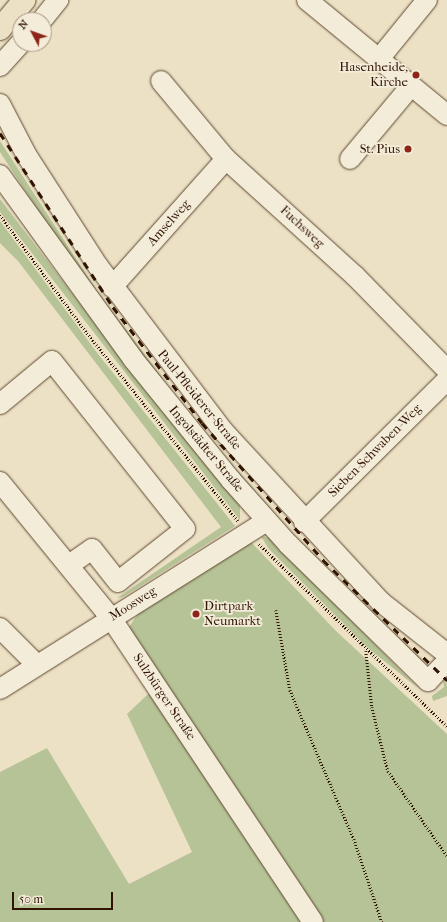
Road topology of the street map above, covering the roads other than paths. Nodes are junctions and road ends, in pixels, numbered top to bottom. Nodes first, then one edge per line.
1 (24, 0) edge
2 (58, 0) edge
3 (307, 0) edge
4 (427, 0) edge
5 (48, 12) edge
6 (3, 24) edge
7 (13, 52) edge
8 (379, 59) junction
9 (0, 66) edge
10 (161, 81) dead end
11 (411, 86) junction
12 (0, 104) edge
13 (447, 115) edge
14 (226, 158) junction
15 (350, 159) dead end
16 (0, 175) edge
17 (6, 187) edge
18 (112, 287) junction
19 (447, 370) edge
20 (447, 380) edge
21 (0, 404) edge
22 (0, 482) edge
23 (267, 521) junction
24 (304, 522) junction
25 (69, 565) junction
26 (111, 618) junction
27 (0, 628) edge
28 (447, 654) edge
29 (447, 661) edge
30 (37, 665) junction
31 (0, 689) edge
32 (312, 922) edge

1 - 6 main road
2 - 5 street
3 - 8 street
4 - 8 street
7 - 9 street
8 - 11 street
10 - 14 street, Fuchsweg
11 - 13 street
11 - 15 street
12 - 18 street, Paul-Pfleiderer-Straße
14 - 18 street, Amselweg
14 - 19 street, Fuchsweg
16 - 17 street, Ingolstädter Straße
17 - 23 street, Ingolstädter Straße
18 - 24 street, Paul-Pfleiderer-Straße
20 - 24 street, Sieben-Schwaben-Weg
21 - 25 street
22 - 25 street, Sulzbürger Straße
23 - 26 street, Moosweg
23 - 29 street, Ingolstädter Straße
24 - 28 street, Paul-Pfleiderer-Straße
25 - 26 street, Sulzbürger Straße
26 - 30 street, Moosweg
26 - 32 street, Sulzbürger Straße
27 - 30 street
30 - 31 street, Moosweg

